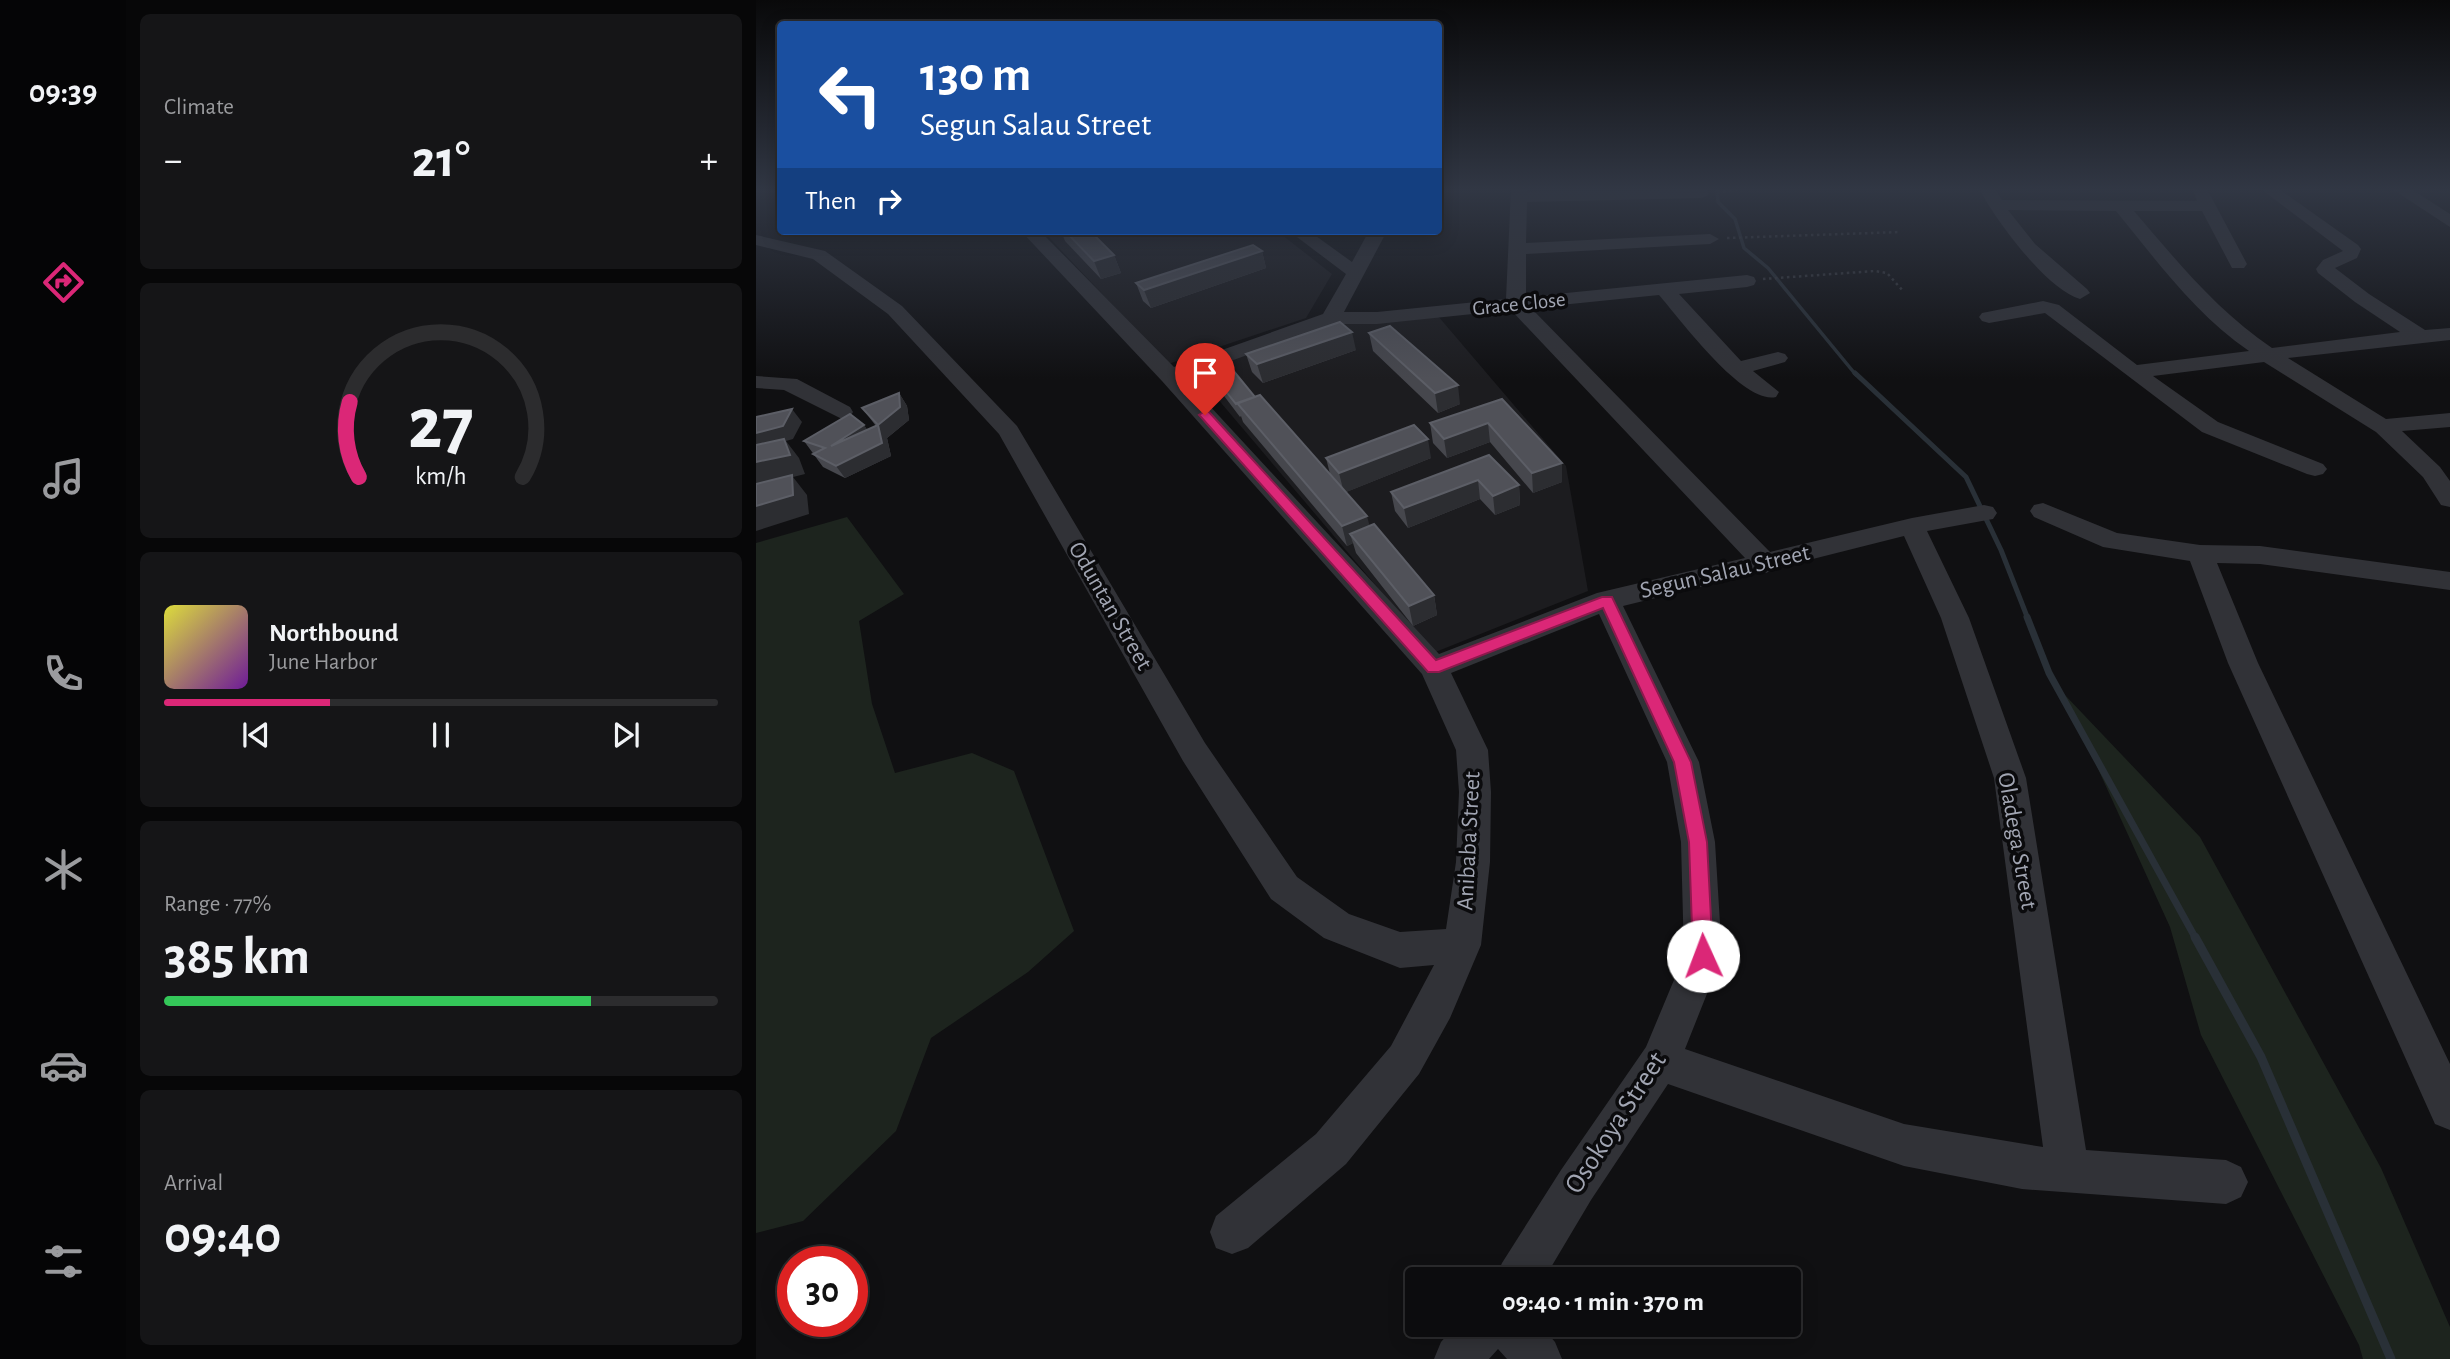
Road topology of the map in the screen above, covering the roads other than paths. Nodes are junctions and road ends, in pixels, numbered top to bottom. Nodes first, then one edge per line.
1 (808, 252) edge
2 (1051, 252) edge
3 (1328, 252) edge
4 (1366, 252) edge
5 (1516, 252) edge
6 (2032, 252) edge
7 (2160, 252) edge
8 (2232, 252) edge
9 (2351, 252) edge
10 (2238, 264) dead end
11 (1355, 272) junction
12 (1747, 281) dead end
13 (1664, 289) junction
14 (2080, 293) dead end
15 (1516, 304) junction
16 (1989, 317) dead end
17 (1331, 318) junction
18 (2450, 334) edge
19 (2419, 335) junction
20 (2271, 356) junction
21 (1778, 358) dead end
22 (1735, 369) junction
23 (2133, 372) junction
24 (1170, 376) junction
25 (756, 382) edge
26 (1768, 392) dead end
27 (842, 412) dead end
28 (2450, 421) edge
29 (2382, 426) junction
30 (2315, 469) dead end
31 (2450, 499) edge
32 (2043, 511) dead end
33 (1984, 513) dead end
34 (1912, 526) junction
35 (2200, 554) junction
36 (1766, 564) junction
37 (2450, 581) edge
38 (1607, 600) junction
39 (1434, 668) junction
40 (1462, 945) junction
41 (1660, 1061) junction
42 (2450, 1109) edge
43 (2068, 1171) junction
44 (2226, 1182) dead end
45 (1232, 1231) dead end
46 (1525, 1267) edge
47 (1477, 1337) edge
48 (1519, 1337) edge
49 (1458, 1359) edge
50 (1538, 1359) edge

1 - 40 street, Oduntan Street
2 - 24 street, Anibaba Street
3 - 11 street
4 - 11 street
5 - 15 street
6 - 14 street
7 - 20 street
8 - 10 street
9 - 19 street
11 - 17 street
12 - 13 street, Grace Close
13 - 15 street, Grace Close
13 - 22 street
15 - 17 street, Grace Close
15 - 36 street
16 - 23 street
17 - 24 street, Grace Close
18 - 19 street
19 - 20 street
20 - 23 street
20 - 29 street
21 - 22 street
22 - 26 street
23 - 30 street
24 - 39 street, Anibaba Street
25 - 27 street
28 - 29 street
29 - 31 street
32 - 35 street
33 - 34 street, Segun Salau Street
34 - 36 street, Segun Salau Street
34 - 43 street, Oladega Street
35 - 37 street
35 - 42 street
36 - 38 street, Segun Salau Street
38 - 39 street, Segun Salau Street
38 - 41 street, Osokoya Street
39 - 40 street, Anibaba Street
40 - 45 street, Anibaba Street
41 - 43 street
41 - 46 street, Osokoya Street
43 - 44 street
47 - 49 street
48 - 50 street

